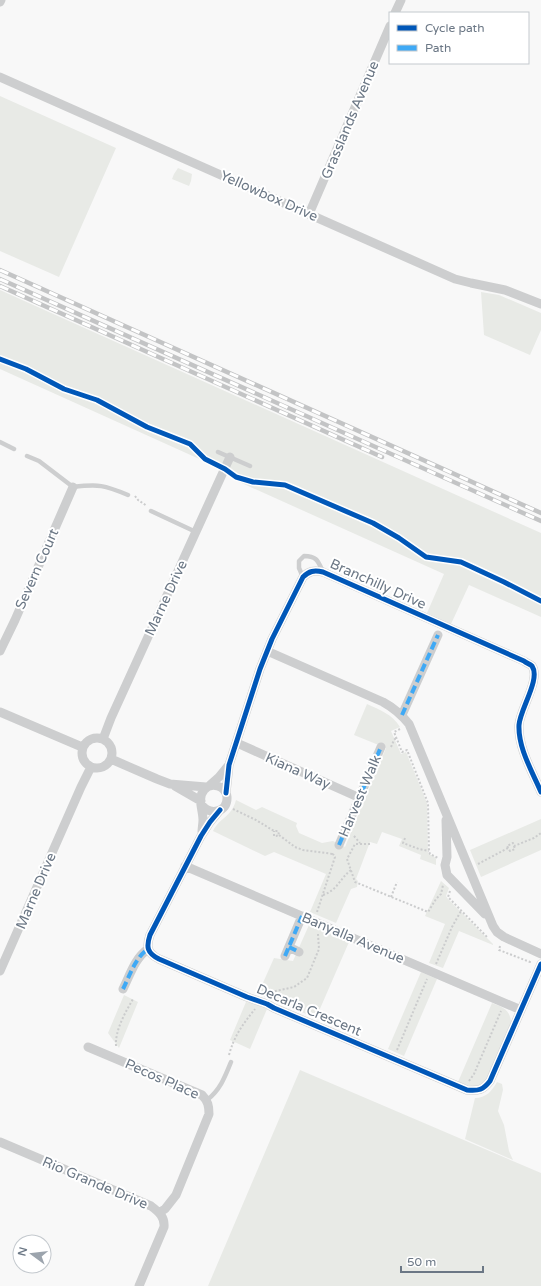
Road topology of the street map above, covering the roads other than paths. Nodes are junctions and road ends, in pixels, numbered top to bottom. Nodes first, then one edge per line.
1 (401, 0) edge
2 (395, 12) edge
3 (389, 28) edge
4 (0, 77) edge
5 (309, 214) junction
6 (541, 304) edge
7 (0, 442) edge
8 (14, 449) dead end
9 (218, 452) dead end
10 (27, 456) dead end
11 (230, 457) junction
12 (250, 466) dead end
13 (73, 486) junction
14 (128, 495) road end
15 (151, 511) road end
16 (196, 532) junction
17 (323, 572) junction
18 (303, 577) junction
19 (438, 635) dead end
20 (0, 651) edge
21 (267, 651) junction
22 (538, 675) edge
23 (0, 712) edge
24 (402, 715) junction
25 (103, 739) junction
26 (237, 743) junction
27 (82, 747) junction
28 (381, 747) dead end
29 (111, 759) junction
30 (229, 765) junction
31 (91, 768) junction
32 (170, 784) junction
33 (208, 786) junction
34 (541, 792) edge
35 (226, 793) junction
36 (360, 798) junction
37 (201, 802) junction
38 (224, 812) junction
39 (446, 815) junction
40 (201, 836) junction
41 (339, 844) dead end
42 (461, 850) junction
43 (443, 858) junction
44 (185, 866) junction
45 (302, 916) junction
46 (490, 919) junction
47 (289, 947) junction
48 (148, 949) junction
49 (300, 952) dead end
50 (541, 954) edge
51 (285, 956) dead end
52 (541, 964) edge
53 (0, 971) edge
54 (123, 989) dead end
55 (521, 1010) junction
56 (88, 1047) dead end
57 (231, 1062) road end
58 (207, 1100) junction
59 (0, 1142) edge
60 (160, 1212) junction
61 (138, 1286) edge

1 - 2 street
3 - 5 street, Grasslands Avenue
4 - 5 street, Yellowbox Drive
5 - 6 street, Yellowbox Drive
7 - 8 lane
9 - 11 lane
10 - 13 lane
11 - 12 lane
11 - 16 street, Marne Drive
13 - 14 lane
13 - 20 street, Severn Court
15 - 16 lane
16 - 25 street, Marne Drive
17 - 18 street, Branchilly Drive
17 - 18 lane
17 - 22 street, Branchilly Drive
18 - 21 street
19 - 24 street
21 - 24 street
21 - 26 street
22 - 34 street, Branchilly Drive
23 - 27 street
24 - 39 street
25 - 27 street
25 - 29 street
26 - 30 street
26 - 36 street, Kiana Way
27 - 31 street
28 - 36 street, Harvest Walk
29 - 31 street
29 - 32 street
30 - 33 street
30 - 35 street
31 - 53 street, Marne Drive
32 - 33 street
32 - 37 street
33 - 35 street
33 - 37 street
35 - 38 street
36 - 41 street, Harvest Walk
37 - 38 street
37 - 40 street
38 - 40 street
39 - 42 street
39 - 43 street
40 - 44 street
42 - 43 street
42 - 46 street
43 - 46 street
44 - 45 street, Banyalla Avenue
44 - 48 street
45 - 47 street
45 - 55 street, Banyalla Avenue
46 - 50 street
47 - 49 street
47 - 51 street
48 - 54 street
48 - 55 street, Decarla Crescent
52 - 55 street, Decarla Crescent
56 - 58 street, Pecos Place
57 - 58 lane
58 - 60 street, Pecos Place
59 - 60 street, Rio Grande Drive
60 - 61 street, Rio Grande Drive

